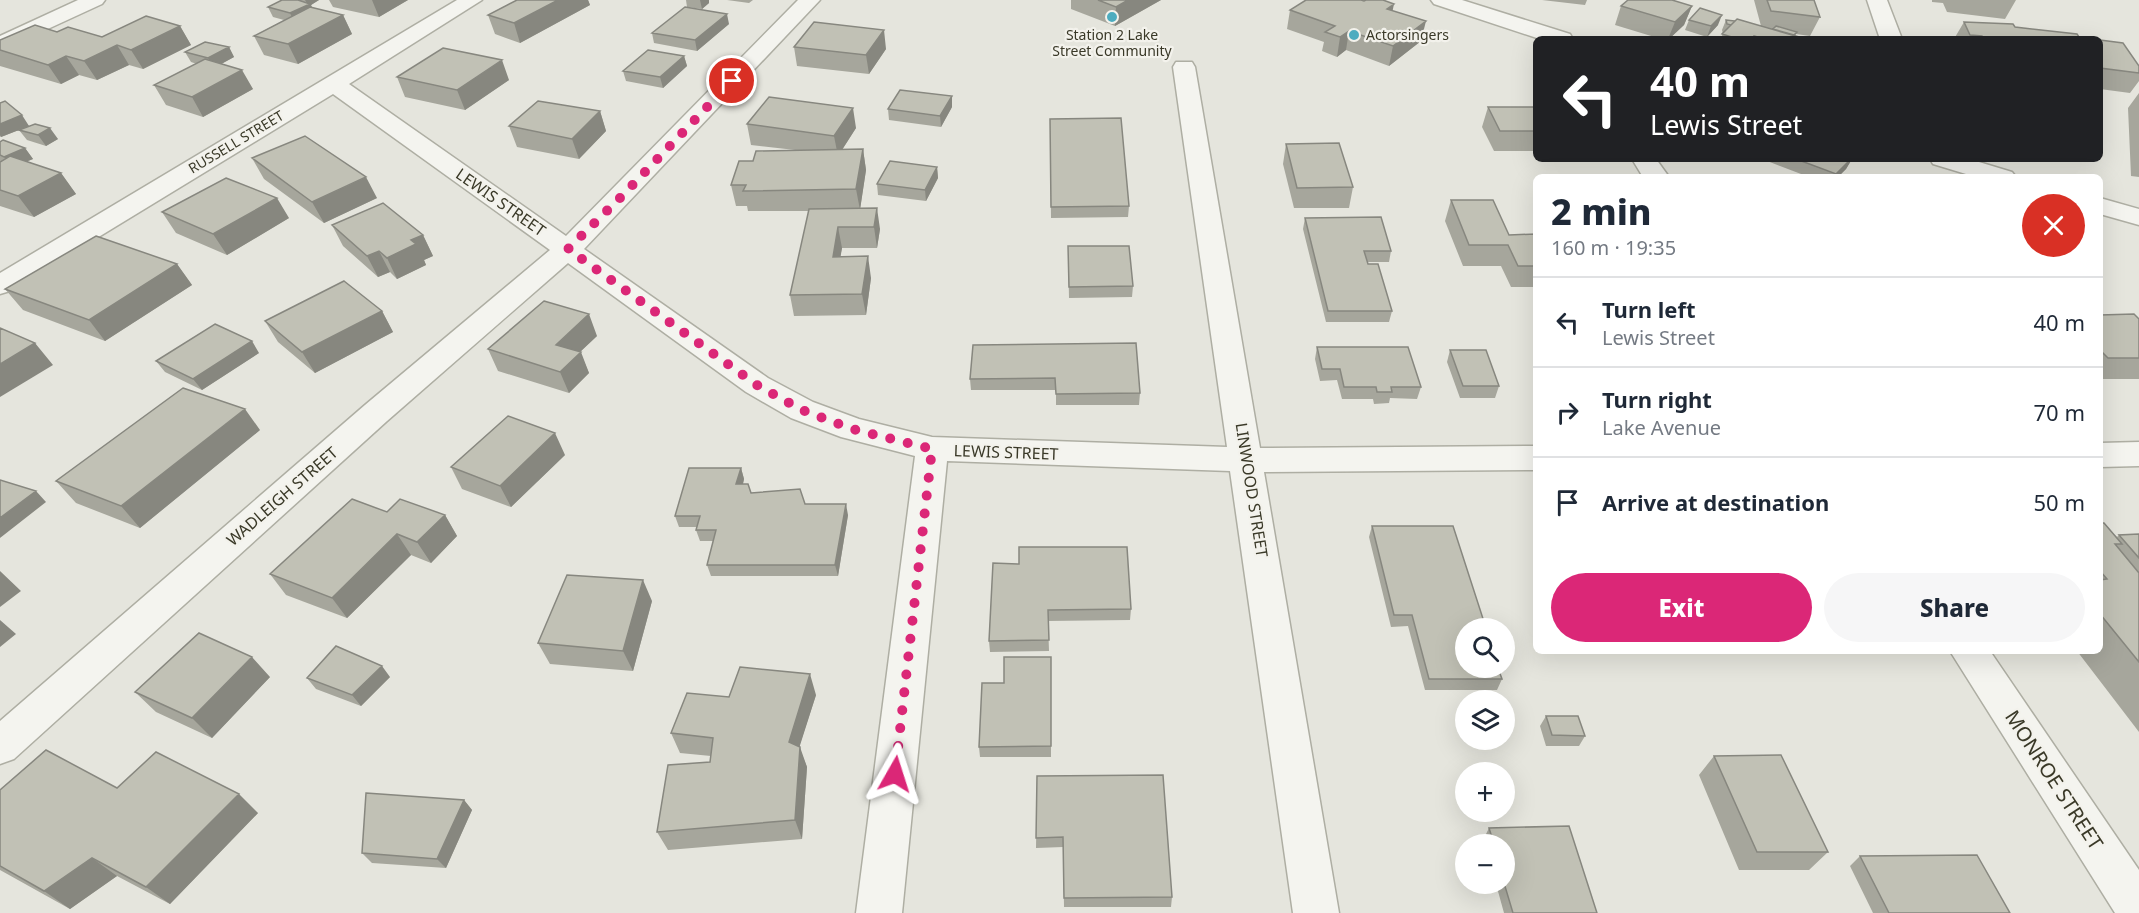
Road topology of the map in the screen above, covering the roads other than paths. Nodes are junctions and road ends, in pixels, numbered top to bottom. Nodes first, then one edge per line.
1 (95, 0) edge
2 (472, 0) edge
3 (810, 0) edge
4 (1441, 0) edge
5 (1877, 0) edge
6 (1472, 5) edge
7 (1554, 36) edge
8 (1891, 36) edge
9 (0, 44) edge
10 (1184, 68) dead end
11 (333, 83) junction
12 (1952, 162) edge
13 (1993, 174) edge
14 (2103, 207) edge
15 (2139, 217) edge
16 (568, 249) junction
17 (0, 285) edge
18 (932, 449) junction
19 (2139, 454) edge
20 (2103, 455) edge
21 (1533, 458) edge
22 (1247, 459) junction
23 (1971, 654) edge
24 (0, 746) edge
25 (2139, 909) edge
26 (879, 913) edge
27 (1316, 913) edge

1 - 9 street
2 - 11 street, RUSSELL STREET
3 - 16 street, WADLEIGH STREET
4 - 6 street
5 - 8 street
6 - 7 street
10 - 22 street, LINWOOD STREET
11 - 16 street, LEWIS STREET
11 - 17 street, RUSSELL STREET
12 - 13 street
14 - 15 street
16 - 18 street, LEWIS STREET
16 - 24 street, WADLEIGH STREET
18 - 22 street, LEWIS STREET
18 - 26 street
19 - 20 street
21 - 22 street, LEWIS STREET
22 - 27 street, LINWOOD STREET
23 - 25 street, MONROE STREET

